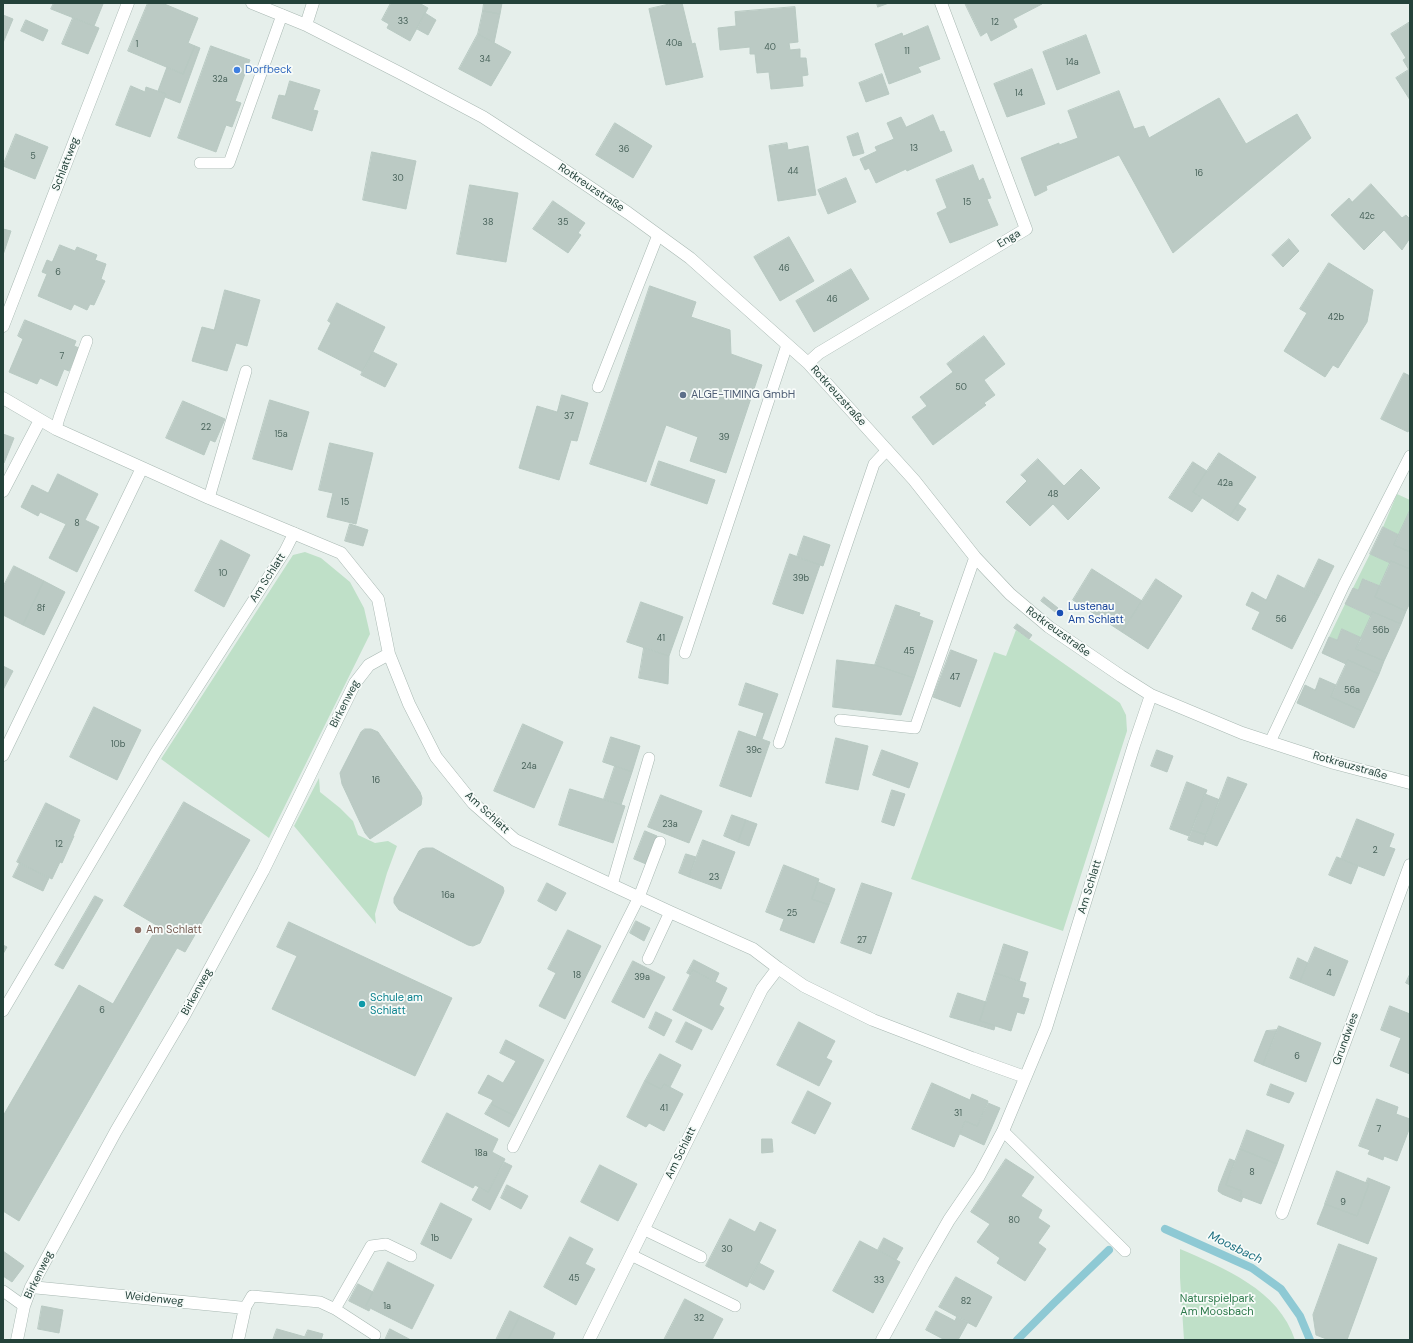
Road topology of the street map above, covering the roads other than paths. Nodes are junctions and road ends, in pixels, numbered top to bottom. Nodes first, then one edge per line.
1 (128, 3) edge
2 (252, 3) edge
3 (313, 3) edge
4 (941, 3) edge
5 (282, 15) junction
6 (306, 25) junction
7 (200, 163) dead end
8 (658, 235) junction
9 (3, 326) edge
10 (87, 341) dead end
11 (787, 345) junction
12 (808, 363) junction
13 (246, 371) dead end
14 (598, 387) dead end
15 (3, 398) edge
16 (40, 420) junction
17 (56, 429) junction
18 (887, 450) junction
19 (1410, 456) edge
20 (142, 468) junction
21 (3, 491) edge
22 (208, 498) junction
23 (294, 533) junction
24 (975, 558) junction
25 (685, 653) dead end
26 (389, 654) junction
27 (1151, 695) junction
28 (840, 720) dead end
29 (1270, 742) junction
30 (779, 743) dead end
31 (3, 755) edge
32 (649, 758) dead end
33 (1410, 783) edge
34 (660, 842) dead end
35 (1410, 866) edge
36 (612, 885) junction
37 (639, 897) junction
38 (670, 912) junction
39 (648, 959) dead end
40 (778, 968) junction
41 (3, 1011) edge
42 (1025, 1077) junction
43 (1003, 1132) junction
44 (513, 1147) dead end
45 (1282, 1212) dead end
46 (643, 1230) junction
47 (1124, 1251) dead end
48 (631, 1255) junction
49 (411, 1256) dead end
50 (701, 1257) dead end
51 (31, 1287) junction
52 (3, 1291) edge
53 (24, 1306) junction
54 (735, 1306) dead end
55 (245, 1308) junction
56 (334, 1309) junction
57 (375, 1335) dead end
58 (18, 1340) edge
59 (238, 1340) edge
60 (589, 1340) edge
61 (882, 1340) edge

1 - 9 street, Schlattweg
2 - 5 street, Rotkreuzstraße
3 - 6 street
4 - 12 street, Enga
5 - 6 street, Rotkreuzstraße
5 - 7 lane
6 - 8 street, Rotkreuzstraße
8 - 11 street, Rotkreuzstraße
8 - 14 lane
10 - 17 lane
11 - 12 street, Rotkreuzstraße
11 - 25 lane
12 - 18 street, Rotkreuzstraße
13 - 22 lane
15 - 16 street, Am Schlatt
16 - 17 street, Am Schlatt
16 - 21 street
17 - 20 street, Am Schlatt
18 - 24 street, Rotkreuzstraße
18 - 30 lane
19 - 29 lane
20 - 22 street, Am Schlatt
20 - 31 street
22 - 23 street, Am Schlatt
23 - 26 street, Am Schlatt
23 - 41 lane, Am Schlatt
24 - 27 street, Rotkreuzstraße
24 - 28 lane
26 - 36 street, Am Schlatt
26 - 51 street, Birkenweg
27 - 29 street, Rotkreuzstraße
27 - 42 street, Am Schlatt
29 - 33 street, Rotkreuzstraße
32 - 36 lane
34 - 37 lane
35 - 45 street, Grundwies
36 - 37 street, Am Schlatt
37 - 38 street, Am Schlatt
37 - 44 lane
38 - 39 lane
38 - 40 street, Am Schlatt
40 - 42 street, Am Schlatt
40 - 46 street, Am Schlatt
42 - 43 street, Am Schlatt
43 - 47 lane
43 - 61 street, Am Schlatt
46 - 48 street, Am Schlatt
46 - 50 lane
48 - 54 lane
48 - 60 street, Am Schlatt
49 - 56 lane
51 - 53 street, Birkenweg
51 - 55 street, Weidenweg
52 - 53 lane
53 - 58 street, Birkenweg
55 - 56 lane
55 - 59 street
56 - 57 lane

